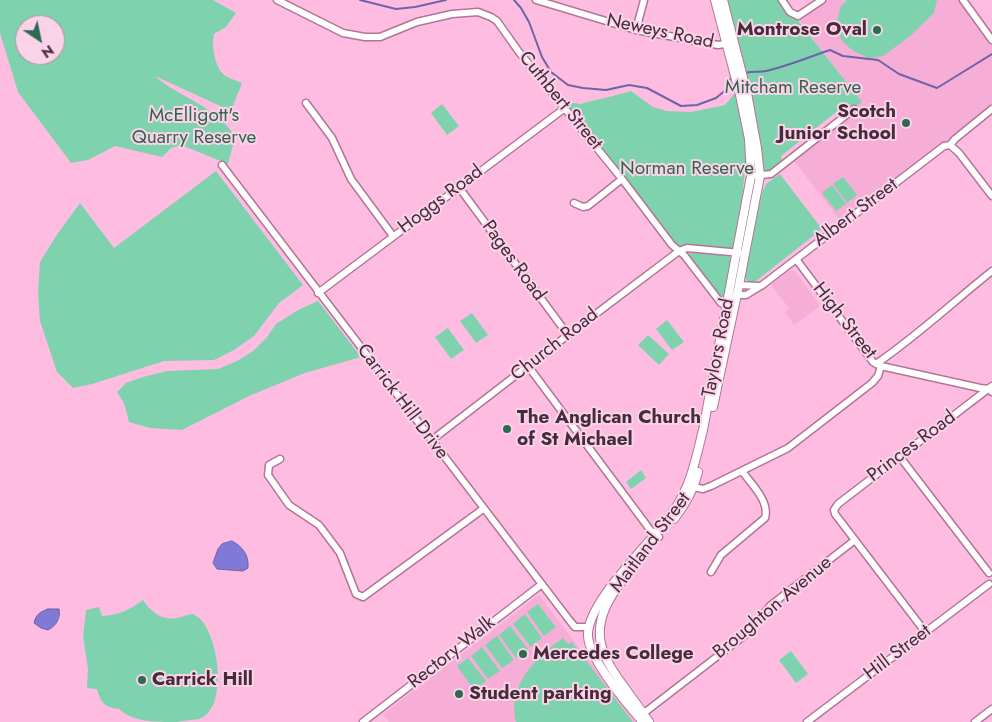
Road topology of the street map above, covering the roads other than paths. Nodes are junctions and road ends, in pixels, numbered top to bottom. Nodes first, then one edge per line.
1 (277, 0) edge
2 (536, 0) edge
3 (644, 0) edge
4 (715, 0) edge
5 (723, 0) edge
6 (782, 0) edge
7 (822, 0) edge
8 (963, 0) edge
9 (636, 30) junction
10 (992, 40) edge
11 (730, 43) junction
12 (743, 94) junction
13 (306, 103) dead end
14 (565, 108) junction
15 (854, 109) dead end
16 (992, 109) edge
17 (951, 146) junction
18 (222, 165) dead end
19 (751, 176) junction
20 (760, 176) junction
21 (622, 179) junction
22 (458, 186) junction
23 (992, 196) edge
24 (574, 203) dead end
25 (393, 236) junction
26 (679, 251) junction
27 (741, 253) junction
28 (796, 259) junction
29 (992, 272) edge
30 (735, 284) junction
31 (761, 286) junction
32 (318, 292) junction
33 (733, 295) junction
34 (721, 303) dead end
35 (568, 335) junction
36 (879, 365) junction
37 (528, 366) junction
38 (991, 389) edge
39 (432, 440) junction
40 (900, 457) junction
41 (280, 459) dead end
42 (693, 472) joint
43 (742, 472) junction
44 (694, 487) junction
45 (483, 509) junction
46 (657, 536) junction
47 (855, 540) junction
48 (711, 572) dead end
49 (991, 573) edge
50 (542, 584) junction
51 (990, 585) edge
52 (605, 607) junction
53 (588, 627) junction
54 (926, 633) junction
55 (602, 647) junction
56 (992, 709) edge
57 (644, 713) junction
58 (363, 722) edge
59 (643, 722) edge
60 (649, 722) edge
61 (806, 722) edge
62 (975, 722) edge

1 - 14 street, Cuthbert Street
2 - 9 street, Neweys Road
3 - 9 street
4 - 11 main road
5 - 11 main road
6 - 7 street
8 - 10 street
9 - 11 street, Neweys Road
11 - 12 main road
12 - 19 main road
12 - 20 main road
13 - 25 street
14 - 21 street, Cuthbert Street
14 - 22 street, Hoggs Road
15 - 20 street
16 - 17 street, Albert Street
17 - 23 street
17 - 28 street, Albert Street
18 - 32 street, Carrick Hill Drive
19 - 20 street
19 - 27 main road
20 - 27 main road
21 - 24 street
21 - 26 street, Cuthbert Street
22 - 25 street, Hoggs Road
22 - 35 street, Pages Road
25 - 32 street, Hoggs Road
26 - 27 street
26 - 34 street, Cuthbert Street
26 - 35 street, Church Road
27 - 30 main road, Taylors Road
28 - 31 street, Albert Street
28 - 36 street, High Street
29 - 36 street
30 - 31 street
30 - 33 main road, Taylors Road
31 - 33 street, Albert Street
32 - 39 street, Carrick Hill Drive
33 - 42 main road, Taylors Road
33 - 44 main road, Taylors Road
35 - 37 street, Church Road
36 - 38 street, High Street
36 - 43 street, Maitland Street
37 - 39 street, Church Road
37 - 46 street
38 - 40 street, Princes Road
39 - 45 street, Carrick Hill Drive
40 - 47 street, Princes Road
40 - 49 street
41 - 45 street
42 - 46 main road, Maitland Street
43 - 44 street, Maitland Street
43 - 48 street
44 - 46 main road, Maitland Street
45 - 50 street, Carrick Hill Drive
46 - 52 main road, Maitland Street
46 - 53 main road, Maitland Street
47 - 54 street
47 - 57 street, Broughton Avenue
49 - 51 street
50 - 53 street, Carrick Hill Drive
50 - 58 street, Rectory Walk
51 - 54 street, Hill Street
52 - 53 main road
52 - 55 main road, Maitland Street
53 - 55 main road
53 - 59 main road
54 - 61 street, Hill Street
55 - 57 main road
56 - 62 street
57 - 60 main road

